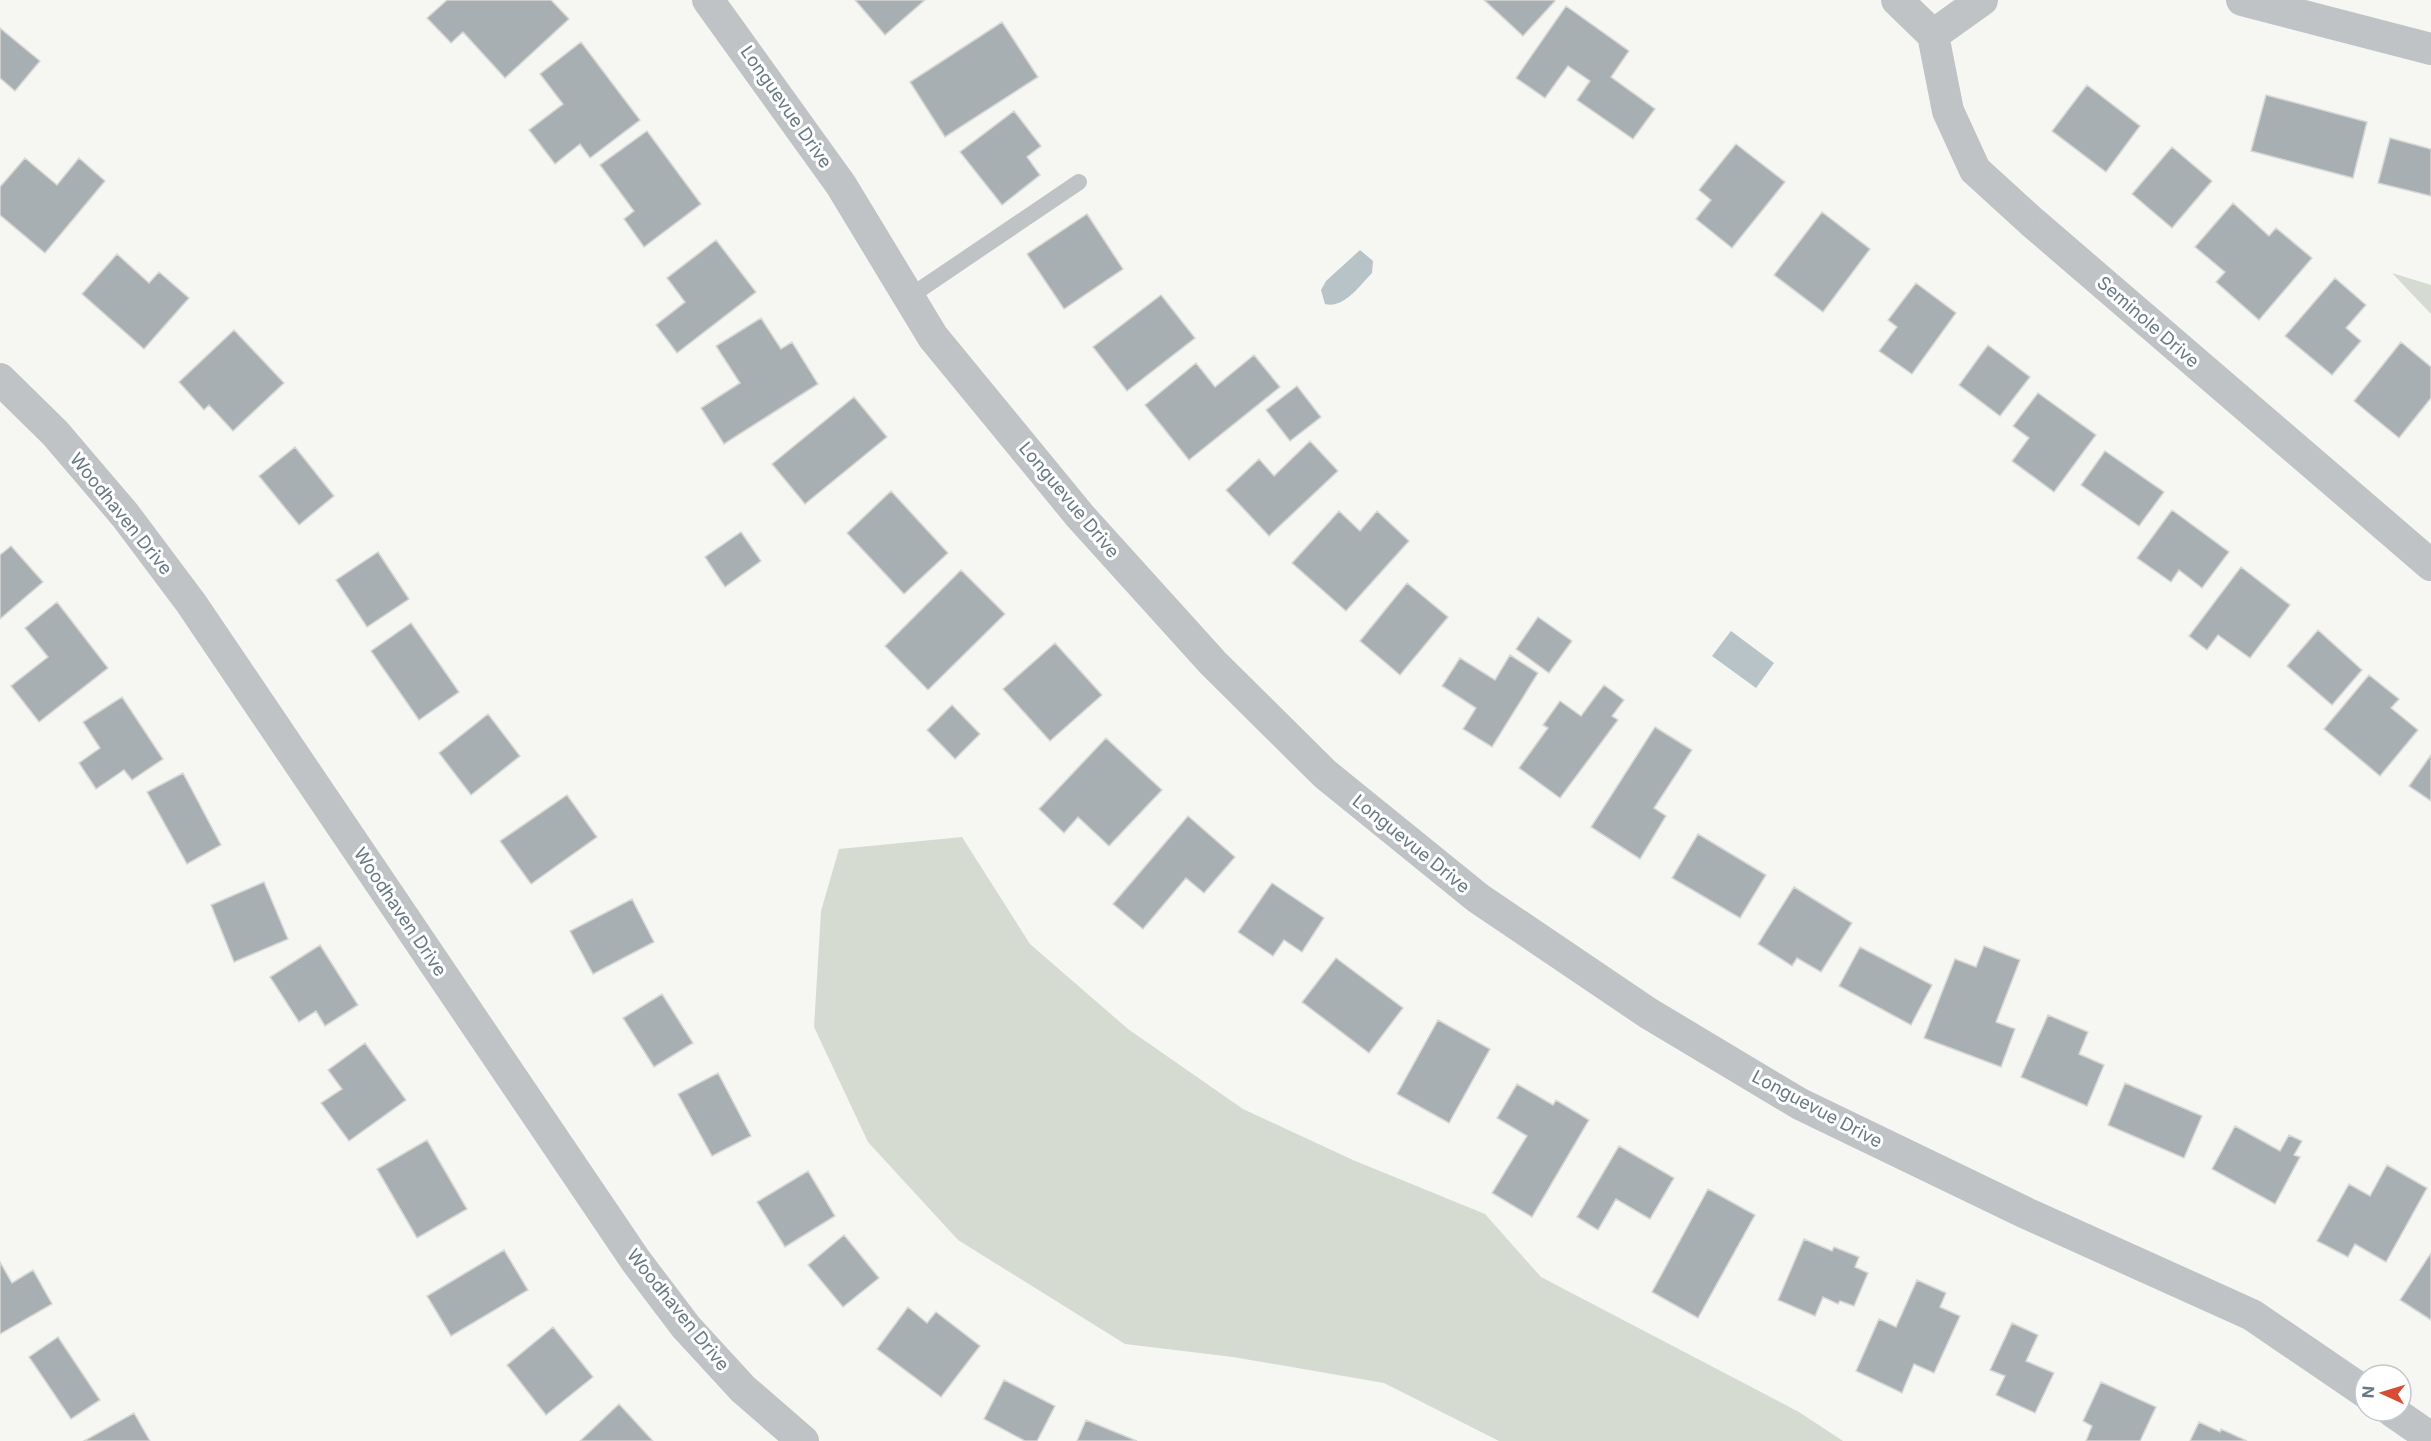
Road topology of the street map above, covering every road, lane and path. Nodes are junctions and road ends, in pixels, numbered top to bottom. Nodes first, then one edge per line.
1 (708, 0) edge
2 (1897, 0) edge
3 (1982, 0) edge
4 (2242, 0) edge
5 (1933, 35) junction
6 (2431, 49) edge
7 (1079, 182) dead end
8 (909, 297) junction
9 (0, 379) edge
10 (2431, 565) edge
11 (2353, 1384) edge
12 (2409, 1423) edge
13 (2431, 1438) edge
14 (803, 1441) edge

1 - 8 street, Longuevue Drive
2 - 5 street
3 - 5 street
4 - 6 street
5 - 10 street, Seminole Drive
7 - 8 lane
8 - 11 street, Longuevue Drive
9 - 14 street, Woodhaven Drive
12 - 13 street

